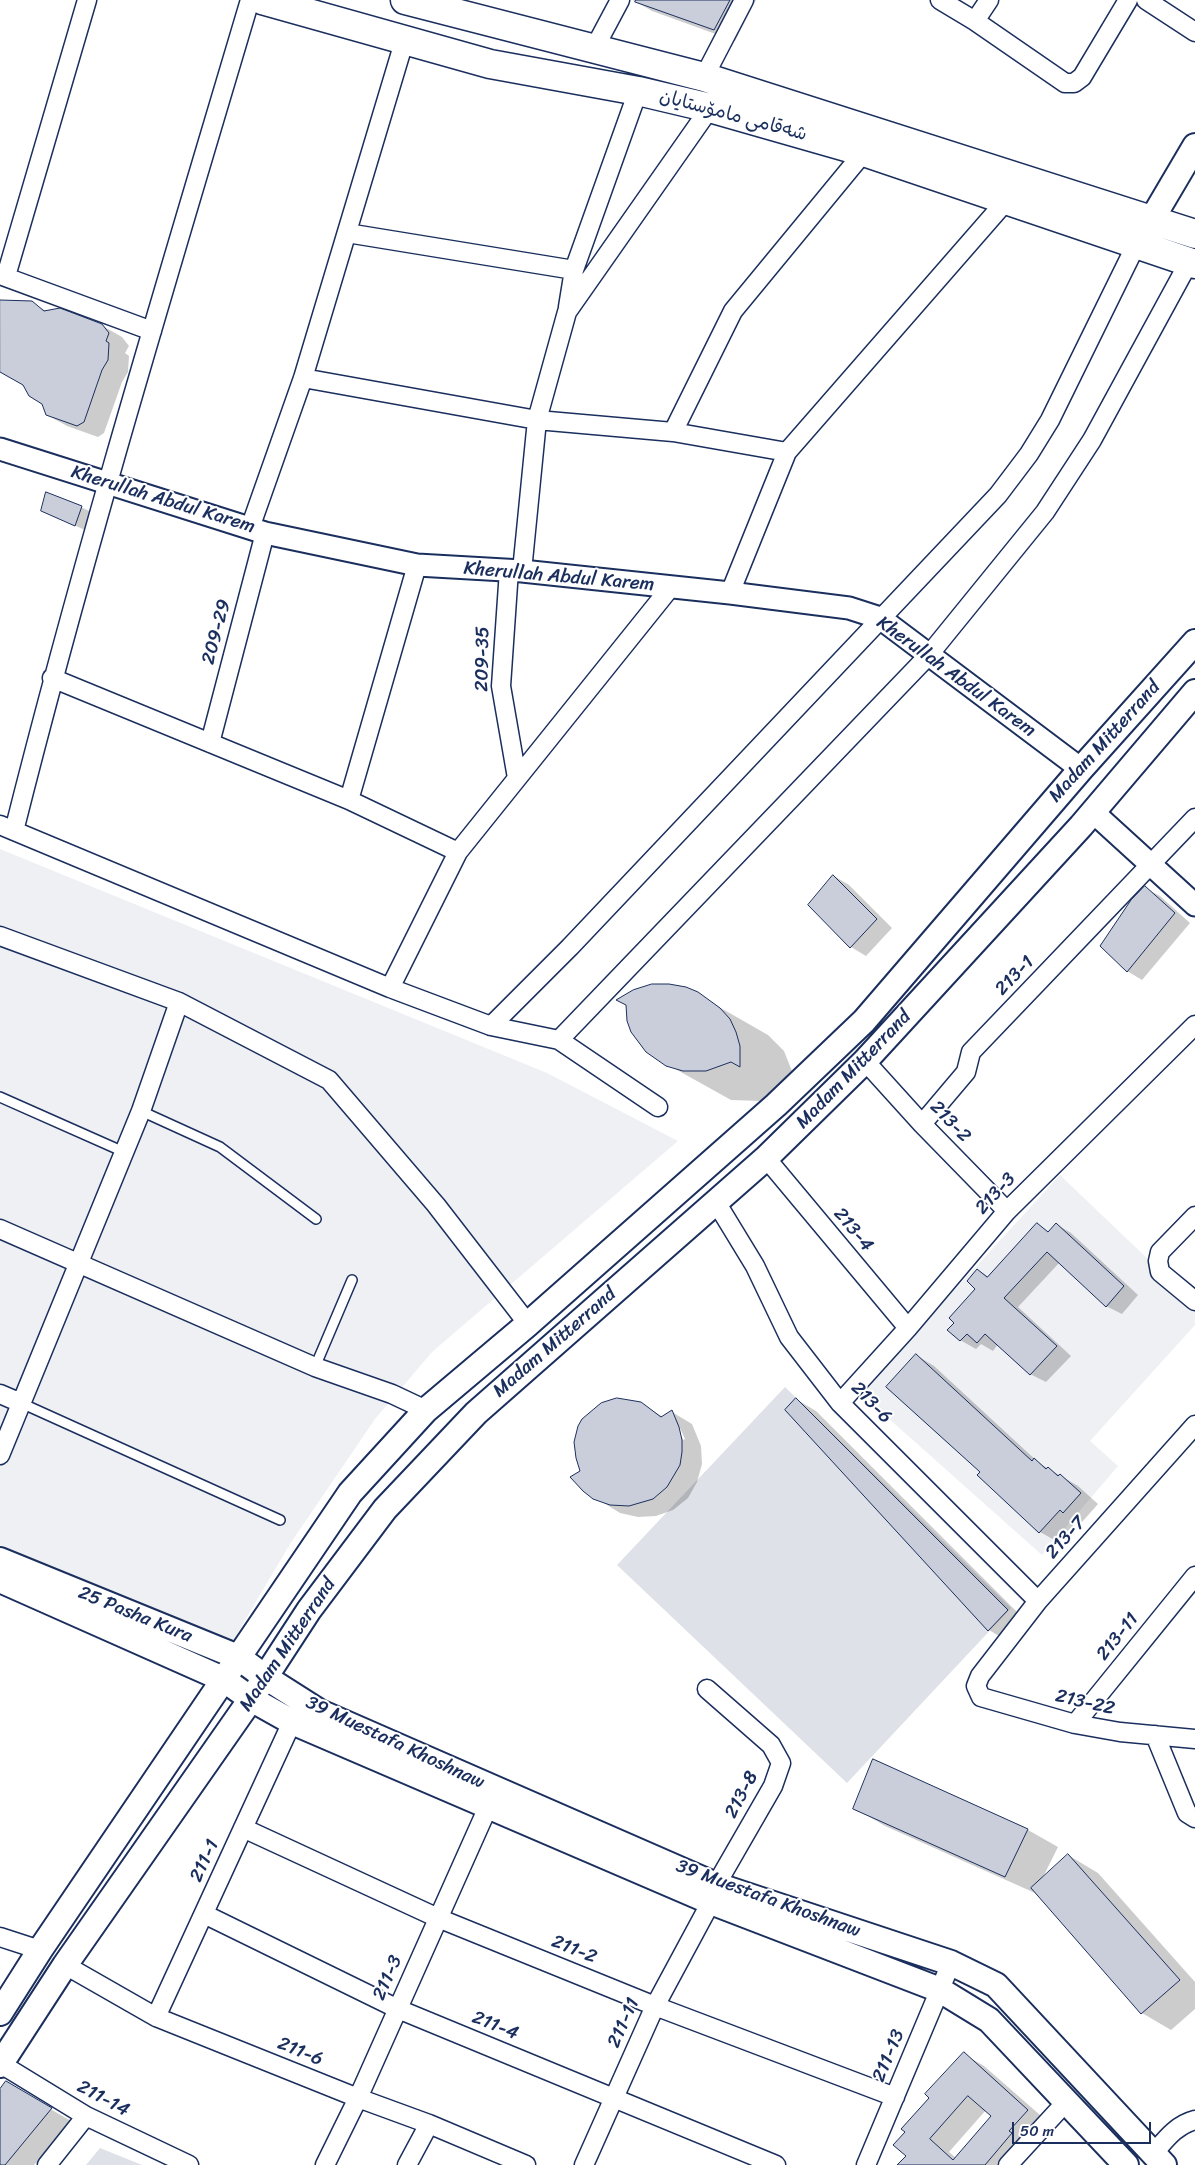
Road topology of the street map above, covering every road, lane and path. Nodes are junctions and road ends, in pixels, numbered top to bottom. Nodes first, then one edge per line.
1 (87, 0) edge
2 (250, 0) edge
3 (262, 0) edge
4 (405, 0) edge
5 (620, 0) edge
6 (744, 0) edge
7 (940, 0) edge
8 (989, 0) edge
9 (1128, 0) edge
10 (1146, 0) edge
11 (975, 21) junction
12 (1195, 32) edge
13 (404, 42) junction
14 (595, 47) junction
15 (704, 77) junction
16 (638, 92) junction
17 (710, 108) junction
18 (1195, 146) edge
19 (864, 152) junction
20 (1006, 201) junction
21 (1152, 219) junction
22 (347, 233) junction
23 (1195, 234) edge
24 (1136, 245) junction
25 (1192, 263) edge
26 (574, 270) junction
27 (3, 276) edge
28 (567, 312) junction
29 (152, 331) junction
30 (303, 378) junction
31 (537, 420) junction
32 (673, 432) junction
33 (0, 449) edge
34 (786, 452) junction
35 (107, 483) junction
36 (258, 530) junction
37 (417, 565) junction
38 (515, 571) junction
39 (670, 588) junction
40 (730, 593) junction
41 (880, 618) junction
42 (1195, 642) edge
43 (928, 656) junction
44 (52, 678) junction
45 (1195, 692) edge
46 (210, 743) junction
47 (1081, 768) junction
48 (517, 778) junction
49 (349, 800) junction
50 (1093, 812) junction
51 (1195, 818) edge
52 (7, 828) edge
53 (458, 852) junction
54 (1150, 864) junction
55 (1195, 905) edge
56 (0, 936) edge
57 (390, 988) junction
58 (179, 1002) junction
59 (491, 1026) junction
60 (1195, 1026) edge
61 (559, 1040) junction
62 (865, 1061) junction
63 (0, 1097) edge
64 (658, 1107) dead end
65 (140, 1111) junction
66 (922, 1124) junction
67 (124, 1152) junction
68 (766, 1158) junction
69 (716, 1202) junction
70 (1007, 1211) junction
71 (1195, 1216) edge
72 (316, 1220) dead end
73 (0, 1229) edge
74 (78, 1263) junction
75 (352, 1280) dead end
76 (1195, 1301) edge
77 (528, 1324) junction
78 (908, 1328) junction
79 (315, 1367) junction
80 (0, 1394) edge
81 (21, 1403) junction
82 (840, 1403) junction
83 (426, 1410) junction
84 (1195, 1425) edge
85 (0, 1455) edge
86 (280, 1520) dead end
87 (0, 1560) edge
88 (1195, 1576) edge
89 (0, 1580) edge
90 (1038, 1601) junction
91 (238, 1657) junction
92 (265, 1677) junction
93 (223, 1679) junction
94 (976, 1686) joint
95 (707, 1689) dead end
96 (251, 1699) junction
97 (292, 1722) junction
98 (1074, 1724) junction
99 (1155, 1735) junction
100 (1195, 1738) edge
101 (488, 1807) junction
102 (1191, 1815) edge
103 (244, 1828) junction
104 (1195, 1830) edge
105 (714, 1894) junction
106 (204, 1914) junction
107 (438, 1918) junction
108 (0, 1937) edge
109 (40, 1950) junction
110 (951, 1963) junction
111 (64, 1965) junction
112 (940, 1990) junction
113 (655, 2006) junction
114 (398, 2009) junction
115 (0, 2013) edge
116 (156, 2017) junction
117 (0, 2064) edge
118 (614, 2097) junction
119 (895, 2097) junction
120 (358, 2098) junction
121 (1066, 2102) junction
122 (86, 2116) junction
123 (1195, 2120) edge
124 (429, 2124) junction
125 (1159, 2159) edge
126 (46, 2165) edge
127 (189, 2165) edge
128 (325, 2165) edge
129 (407, 2165) edge
130 (526, 2165) edge
131 (584, 2165) edge
132 (776, 2165) edge
133 (866, 2165) edge
134 (1008, 2165) edge
135 (1126, 2165) edge

1 - 27 street
2 - 29 street
3 - 13 main road, شەقامی مامۆستایان
4 - 14 main road, شەقامی مامۆستایان
5 - 14 street
6 - 15 street
7 - 11 street
8 - 11 street
9 - 11 street
10 - 12 street
13 - 16 main road, شەقامی مامۆستایان
13 - 22 street, 209-29
14 - 15 main road, شەقامی مامۆستایان
15 - 21 main road, شەقامی مامۆستایان
16 - 17 main road, شەقامی مامۆستایان
16 - 26 street
17 - 19 main road, شەقامی مامۆستایان
17 - 28 street
18 - 21 main road
19 - 20 main road, شەقامی مامۆستایان
19 - 32 street
20 - 24 main road, شەقامی مامۆستایان
20 - 34 street
21 - 23 main road, شەقامی مامۆستایان
22 - 26 street
22 - 30 street, 209-29
24 - 25 main road, شەقامی مامۆستایان
24 - 41 street
25 - 43 street
26 - 28 street
27 - 29 street
28 - 31 street, 209-35
29 - 35 street
30 - 31 street
30 - 36 street, 209-29
31 - 32 street
31 - 38 street, 209-35
32 - 34 street
33 - 35 street, Kherullah Abdul Karem
34 - 40 street
35 - 36 street, Kherullah Abdul Karem
35 - 44 street
36 - 37 street, Kherullah Abdul Karem
36 - 46 street, 209-29
37 - 38 street, Kherullah Abdul Karem
37 - 49 street
38 - 39 street, Kherullah Abdul Karem
38 - 48 street, 209-35
39 - 40 street, Kherullah Abdul Karem
39 - 48 street
40 - 41 street, Kherullah Abdul Karem
41 - 43 street, Kherullah Abdul Karem
41 - 59 street
42 - 47 main road, Madam Mitterrand
43 - 47 street, Kherullah Abdul Karem
43 - 61 street
44 - 46 street
44 - 52 street
45 - 50 main road, Madam Mitterrand
46 - 49 street
47 - 77 main road, Madam Mitterrand
48 - 53 street
49 - 53 street
50 - 54 street
50 - 62 main road, Madam Mitterrand
51 - 54 street, 213-1
52 - 57 street
53 - 57 street
54 - 55 street
54 - 66 street, 213-1
56 - 58 street
57 - 59 street
58 - 65 street
58 - 77 street
59 - 61 street
60 - 70 street, 213-3
61 - 64 street
62 - 66 street, 213-2
62 - 68 main road, Madam Mitterrand
63 - 67 lane
65 - 67 street
65 - 72 lane
66 - 70 street, 213-2
67 - 74 street
68 - 69 main road, Madam Mitterrand
68 - 78 street, 213-4
69 - 82 street, 213-6
69 - 92 main road, Madam Mitterrand
70 - 78 street, 213-3
71 - 76 street
73 - 74 street
74 - 79 street
74 - 81 street
75 - 79 lane
77 - 83 main road, Madam Mitterrand
78 - 82 street, 213-3
79 - 83 street
80 - 81 street
81 - 85 street
81 - 86 lane
82 - 90 street, 213-6
83 - 91 main road, Madam Mitterrand
84 - 90 street, 213-7
87 - 91 main road, 25 Pasha Kura
88 - 98 street, 213-11
89 - 93 main road, 25 Pasha Kura
90 - 94 street, 213-7
91 - 92 main road, 25 Pasha Kura
91 - 93 main road, Madam Mitterrand
92 - 96 main road, Madam Mitterrand
92 - 105 main road, 39 Muestafa Khoshnaw
93 - 96 main road, 25 Pasha Kura
93 - 109 main road, Madam Mitterrand
94 - 98 street, 213-22
95 - 105 street, 213-8
96 - 97 main road, 39 Muestafa Khoshnaw
96 - 111 main road, Madam Mitterrand
97 - 101 main road, 39 Muestafa Khoshnaw
97 - 103 street, 211-1
98 - 99 street, 213-22
99 - 100 street, 213-22
99 - 102 street
101 - 105 main road, 39 Muestafa Khoshnaw
101 - 107 street, 211-3
102 - 104 street
103 - 106 street, 211-1
103 - 107 street, 211-2
105 - 110 main road, 39 Muestafa Khoshnaw
105 - 112 main road, 39 Muestafa Khoshnaw
105 - 113 street, 211-11
106 - 114 street, 211-4
106 - 116 street, 211-1
107 - 113 street, 211-2
107 - 114 street, 211-3
108 - 109 street
109 - 115 main road, Madam Mitterrand
110 - 112 street, 211-13
110 - 125 main road, 39 Muestafa Khoshnaw
111 - 116 street, 211-6
111 - 117 main road, Madam Mitterrand
112 - 119 street, 211-13
112 - 121 main road, 39 Muestafa Khoshnaw
113 - 118 street, 211-11
113 - 119 street, 211-2
114 - 118 street, 211-4
114 - 120 street, 211-3
116 - 120 street, 211-6
117 - 122 street, 211-14
118 - 131 street, 211-11
118 - 132 street, 211-4
119 - 133 street, 211-13
120 - 124 street, 211-6
120 - 128 street, 211-3
121 - 134 street
121 - 135 main road, 39 Muestafa Khoshnaw
122 - 126 street
122 - 127 street, 211-14
123 - 125 street
124 - 129 street
124 - 130 street, 211-6

